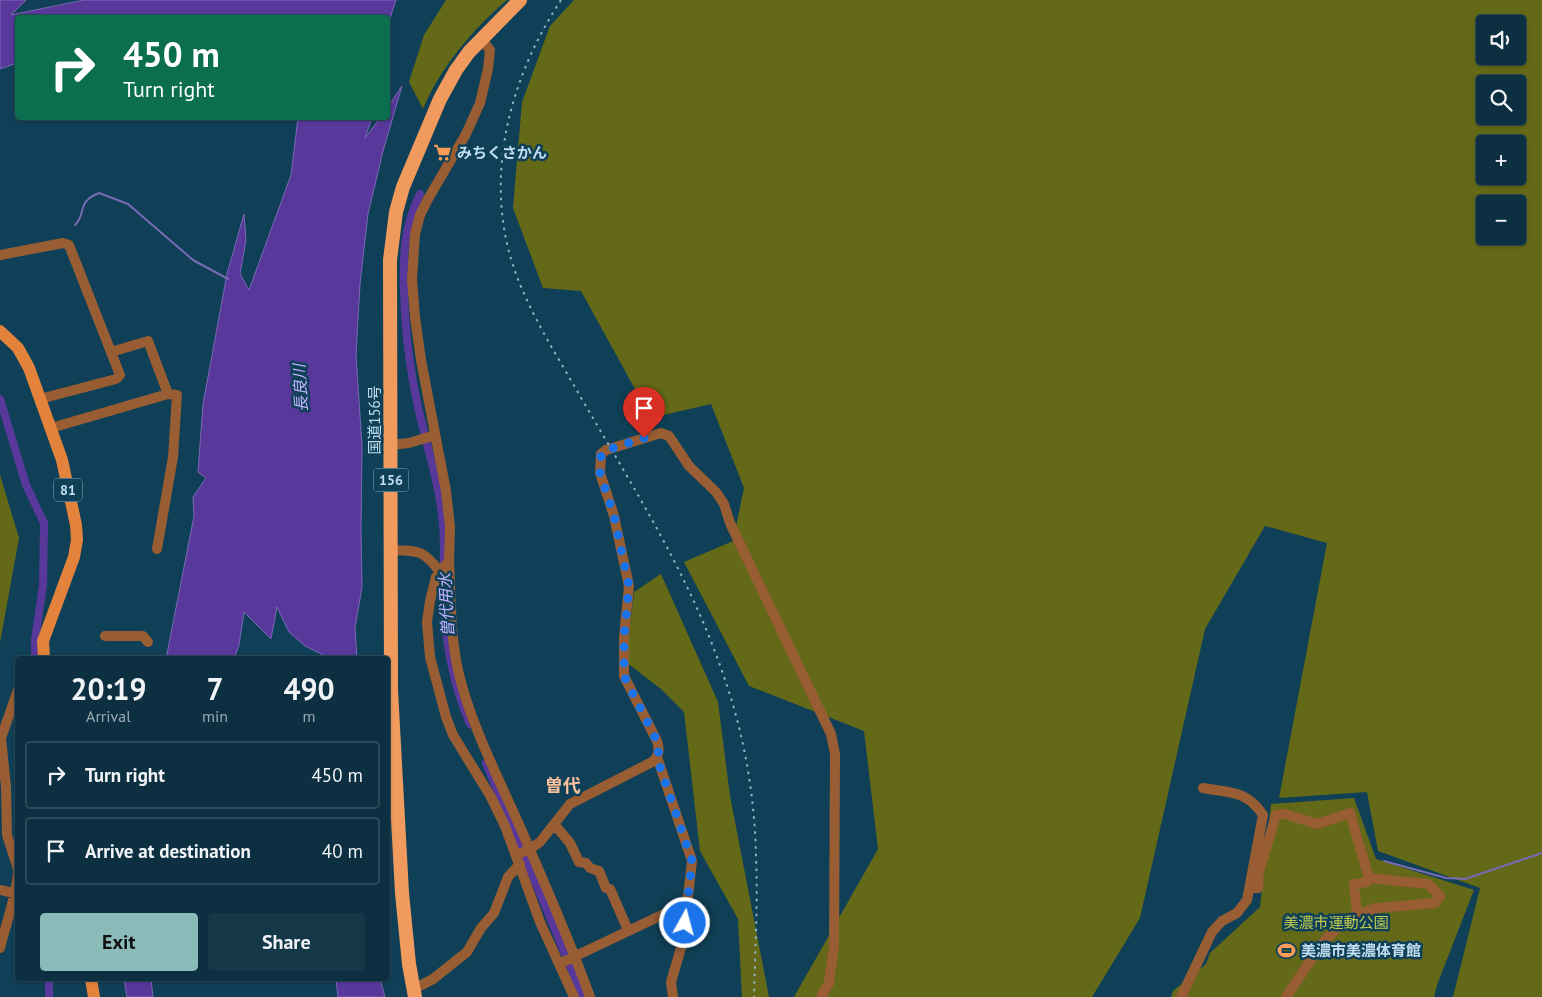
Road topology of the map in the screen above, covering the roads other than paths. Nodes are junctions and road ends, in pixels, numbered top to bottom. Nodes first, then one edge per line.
1 (520, 0) edge
2 (480, 38) junction
3 (0, 255) edge
4 (0, 331) edge
5 (111, 352) junction
6 (168, 394) junction
7 (40, 399) junction
8 (51, 428) junction
9 (429, 437) junction
10 (391, 445) junction
11 (157, 549) dead end
12 (391, 550) junction
13 (444, 567) junction
14 (105, 636) dead end
15 (148, 642) dead end
16 (44, 656) edge
17 (15, 698) edge
18 (657, 758) junction
19 (1202, 788) dead end
20 (498, 794) junction
21 (554, 824) junction
22 (523, 855) junction
23 (15, 860) edge
24 (1369, 878) junction
25 (1250, 888) junction
26 (0, 890) edge
27 (15, 894) edge
28 (15, 897) edge
29 (687, 903) junction
30 (1357, 914) junction
31 (628, 930) junction
32 (0, 948) edge
33 (568, 959) junction
34 (91, 981) edge
35 (414, 993) edge
36 (94, 997) edge
37 (574, 997) edge
38 (590, 997) edge
39 (673, 997) edge
40 (821, 997) edge
41 (1181, 997) edge
42 (1286, 997) edge

1 - 2 highway, 国道156号 / 156
2 - 9 street
2 - 10 highway, 国道156号 / 156
3 - 5 street
4 - 7 main road, 81
5 - 6 street
5 - 7 street
6 - 8 street
6 - 11 street
7 - 8 main road, 81
8 - 16 main road, 81
9 - 10 street
9 - 13 street
10 - 12 highway, 国道156号 / 156
12 - 13 street
12 - 35 highway, 国道156号 / 156
13 - 20 street
13 - 20 street
14 - 15 street
17 - 23 street
18 - 21 street
18 - 29 street
18 - 40 street
19 - 25 street
20 - 22 street
20 - 22 street
21 - 22 street
21 - 31 street
22 - 33 street
22 - 33 street
22 - 35 street
24 - 25 street
24 - 30 street
24 - 30 street
25 - 41 street
26 - 27 street
28 - 32 street
29 - 31 street
29 - 39 street
30 - 42 street
31 - 33 street
33 - 37 street
33 - 38 street
34 - 36 main road

